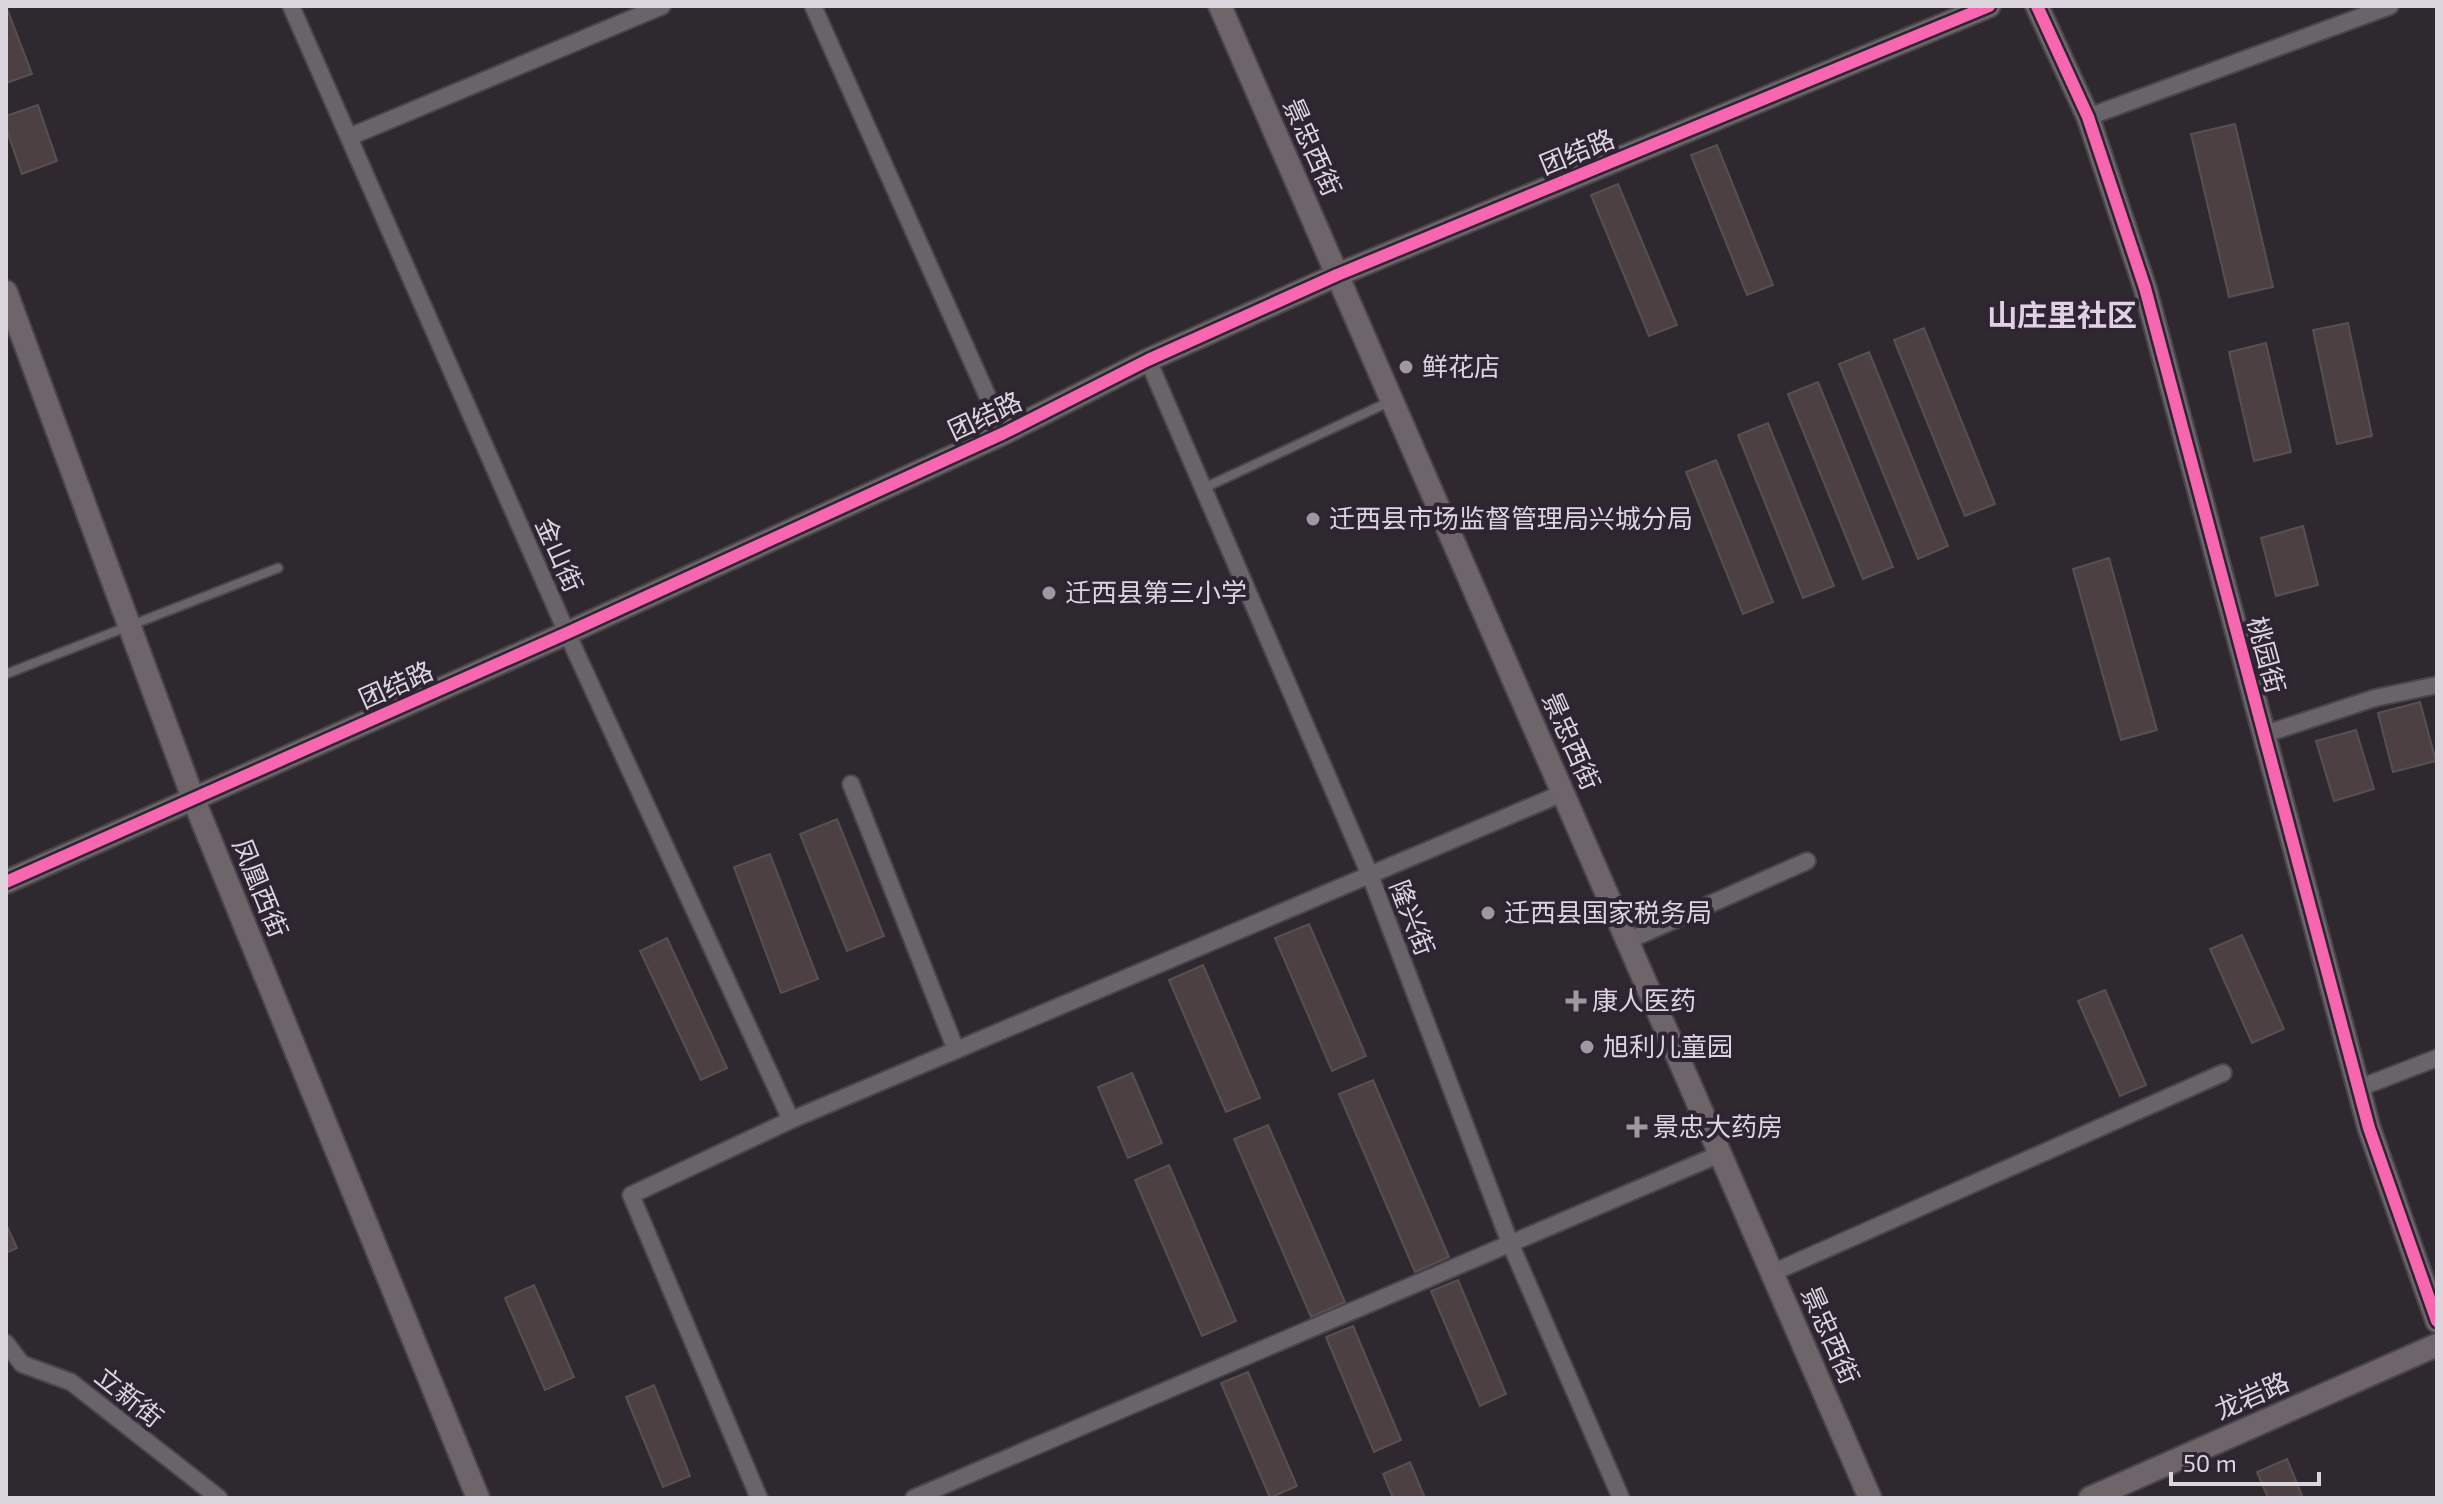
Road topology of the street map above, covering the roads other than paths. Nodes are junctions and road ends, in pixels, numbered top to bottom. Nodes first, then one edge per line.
1 (291, 6) edge
2 (662, 6) edge
3 (813, 6) edge
4 (1220, 6) edge
5 (1989, 6) edge
6 (2037, 6) edge
7 (2390, 6) edge
8 (2088, 117) junction
9 (349, 137) junction
10 (1337, 275) junction
11 (6, 292) edge
12 (1148, 360) junction
13 (1392, 401) junction
14 (1004, 433) junction
15 (1204, 488) junction
16 (278, 568) dead end
17 (130, 626) junction
18 (567, 633) junction
19 (6, 674) edge
20 (2437, 685) edge
21 (2265, 734) junction
22 (851, 784) dead end
23 (1563, 793) junction
24 (193, 798) junction
25 (1807, 861) dead end
26 (1370, 875) junction
27 (6, 882) edge
28 (1627, 941) junction
29 (956, 1050) junction
30 (2437, 1058) edge
31 (2223, 1073) dead end
32 (2359, 1088) junction
33 (791, 1120) junction
34 (1720, 1154) junction
35 (1510, 1243) junction
36 (1772, 1273) junction
37 (2437, 1321) edge
38 (6, 1343) edge
39 (2437, 1345) edge
40 (219, 1498) edge
41 (478, 1498) edge
42 (759, 1498) edge
43 (914, 1498) edge
44 (1621, 1498) edge
45 (1870, 1498) edge
46 (2090, 1498) edge

1 - 9 street, 金山街
2 - 9 street
3 - 14 street
4 - 10 street, 景忠西街
5 - 10 street, 团结路
6 - 8 street, 桃园街
7 - 8 street
8 - 21 street, 桃园街
9 - 18 street, 金山街
10 - 12 street, 团结路
10 - 13 street, 景忠西街
11 - 17 street, 凤凰西街
12 - 14 street, 团结路
12 - 15 street, 隆兴街
13 - 15 lane
13 - 23 street, 景忠西街
14 - 18 street, 团结路
15 - 26 street, 隆兴街
16 - 17 lane
17 - 19 lane
17 - 24 street, 凤凰西街
18 - 24 street, 团结路
18 - 33 street, 金山街
20 - 21 street
21 - 32 street, 桃园街
22 - 29 street
23 - 26 street
23 - 28 street, 景忠西街
24 - 27 street, 团结路
24 - 41 street, 凤凰西街
25 - 28 street
26 - 29 street
26 - 35 street, 隆兴街
28 - 34 street, 景忠西街
29 - 33 street
30 - 32 street
31 - 36 street
32 - 37 street, 桃园街
33 - 42 street
34 - 35 street
34 - 36 street, 景忠西街
35 - 43 street
35 - 44 street, 隆兴街
36 - 45 street, 景忠西街
38 - 40 street, 立新街
39 - 46 street, 龙岩路

